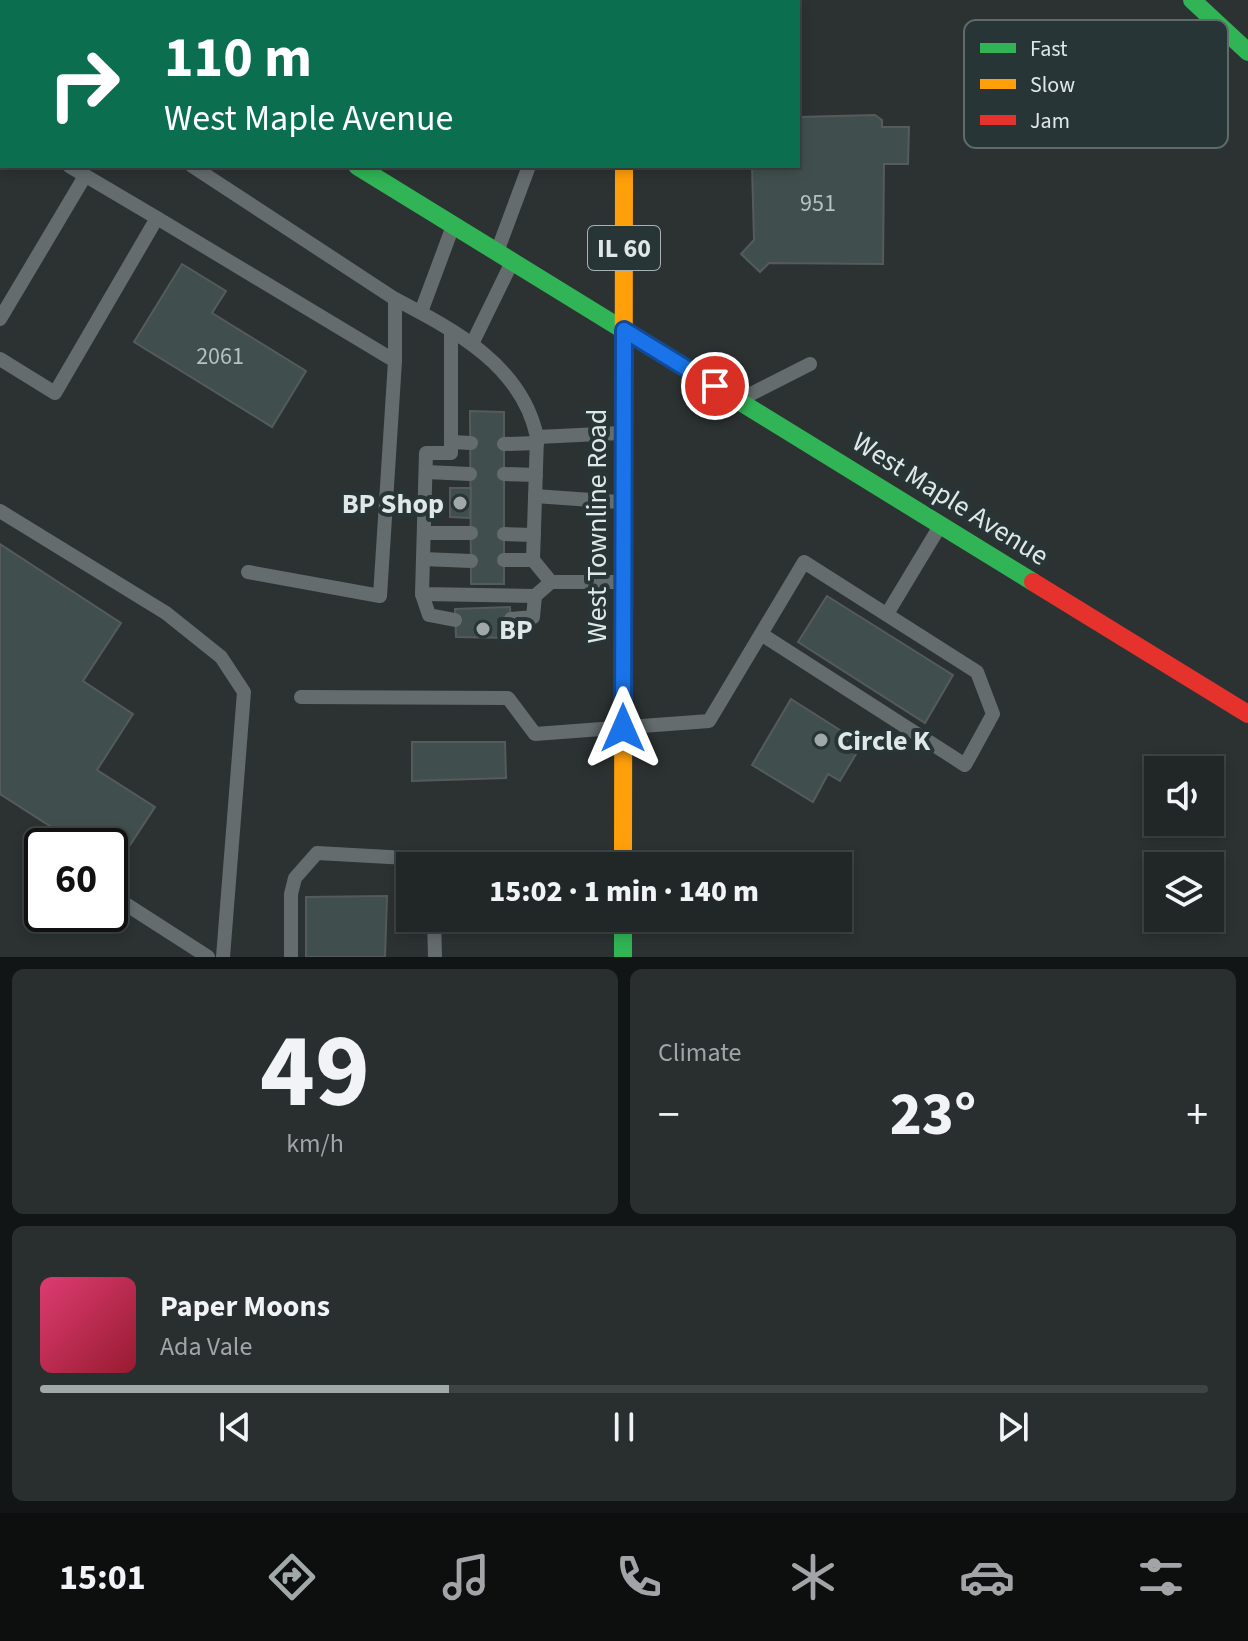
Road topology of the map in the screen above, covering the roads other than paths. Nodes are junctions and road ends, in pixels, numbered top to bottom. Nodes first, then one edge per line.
1 (1192, 0) edge
2 (1214, 20) edge
3 (1228, 33) edge
4 (1248, 52) edge
5 (72, 168) edge
6 (195, 168) edge
7 (360, 168) edge
8 (528, 168) edge
9 (624, 168) edge
10 (85, 176) junction
11 (157, 218) junction
12 (453, 225) junction
13 (505, 256) junction
14 (395, 299) junction
15 (421, 312) junction
16 (0, 319) edge
17 (624, 330) junction
18 (451, 331) junction
19 (472, 344) junction
20 (0, 359) edge
21 (395, 361) junction
22 (810, 364) dead end
23 (738, 400) junction
24 (624, 433) junction
25 (537, 440) junction
26 (452, 442) junction
27 (471, 443) dead end
28 (504, 444) dead end
29 (426, 472) junction
30 (470, 474) dead end
31 (504, 474) dead end
32 (536, 475) junction
33 (535, 496) junction
34 (624, 503) junction
35 (0, 511) edge
36 (941, 525) junction
37 (424, 533) junction
38 (471, 533) dead end
39 (504, 534) dead end
40 (534, 535) junction
41 (423, 559) junction
42 (504, 560) dead end
43 (533, 560) junction
44 (471, 561) dead end
45 (248, 572) dead end
46 (624, 581) junction
47 (551, 582) junction
48 (422, 594) junction
49 (535, 596) junction
50 (887, 614) junction
51 (511, 619) dead end
52 (455, 620) dead end
53 (761, 634) junction
54 (301, 697) dead end
55 (1248, 714) edge
56 (623, 728) junction
57 (623, 852) edge
58 (396, 860) edge
59 (128, 906) edge
60 (434, 932) edge
61 (623, 932) edge
62 (208, 957) edge
63 (223, 957) edge
64 (291, 957) edge
65 (435, 957) edge
66 (623, 957) edge

1 - 2 main road
3 - 4 main road
5 - 10 lane
6 - 14 lane
7 - 12 main road, West Maple Avenue
8 - 13 lane
9 - 17 main road, IL 60
10 - 11 lane
10 - 16 lane
11 - 20 lane
11 - 21 lane
12 - 13 main road, West Maple Avenue
12 - 15 lane
13 - 17 main road, West Maple Avenue
13 - 19 lane
14 - 15 lane
14 - 21 lane
15 - 18 lane
17 - 23 main road, West Maple Avenue
17 - 24 main road, West Townline Road / IL 60
18 - 19 lane
18 - 26 lane
19 - 25 lane
21 - 45 lane
22 - 23 lane
23 - 36 main road, West Maple Avenue
24 - 25 lane
24 - 34 main road, West Townline Road / IL 60
25 - 28 lane
25 - 32 lane
26 - 27 lane
26 - 29 lane
29 - 30 lane
29 - 37 lane
31 - 32 lane
32 - 33 lane
33 - 34 lane
33 - 40 lane
34 - 46 main road, West Townline Road / IL 60
35 - 63 lane
36 - 50 lane
36 - 55 main road, West Maple Avenue
37 - 38 lane
37 - 41 lane
39 - 40 lane
40 - 43 lane
41 - 44 lane
41 - 48 lane
42 - 43 lane
43 - 47 lane
46 - 47 lane
46 - 56 main road, West Townline Road / IL 60
47 - 49 lane
48 - 49 lane
48 - 52 lane
49 - 51 lane
50 - 53 lane
50 - 53 lane
53 - 56 lane
54 - 56 lane
56 - 57 main road, West Townline Road / IL 60
58 - 64 lane
59 - 62 lane
60 - 65 lane
61 - 66 main road

